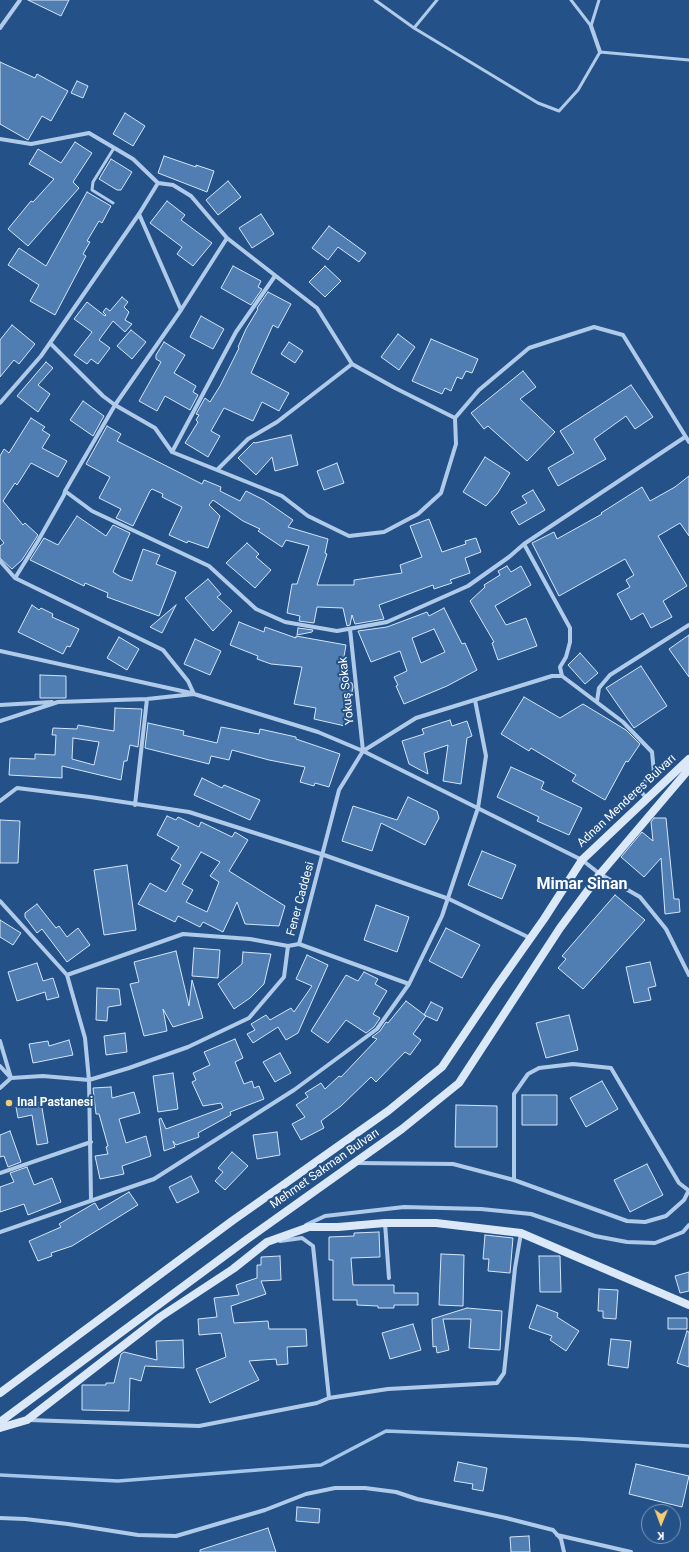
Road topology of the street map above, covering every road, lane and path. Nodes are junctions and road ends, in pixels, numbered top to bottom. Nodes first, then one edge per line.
1 (20, 0) edge
2 (375, 0) edge
3 (437, 0) edge
4 (571, 0) edge
5 (599, 0) edge
6 (591, 26) junction
7 (0, 28) edge
8 (414, 28) junction
9 (600, 52) junction
10 (689, 60) edge
11 (0, 139) edge
12 (114, 148) junction
13 (158, 183) junction
14 (113, 203) dead end
15 (139, 214) junction
16 (227, 238) junction
17 (275, 276) junction
18 (181, 310) junction
19 (50, 343) junction
20 (352, 364) junction
21 (0, 403) edge
22 (115, 405) junction
23 (455, 418) junction
24 (685, 437) junction
25 (689, 442) edge
26 (172, 452) junction
27 (218, 469) junction
28 (65, 491) junction
29 (524, 544) junction
30 (0, 561) edge
31 (15, 578) junction
32 (689, 624) edge
33 (350, 629) junction
34 (0, 651) edge
35 (562, 676) junction
36 (194, 694) junction
37 (147, 699) junction
38 (476, 700) junction
39 (597, 701) junction
40 (58, 702) junction
41 (0, 704) edge
42 (0, 721) edge
43 (363, 751) junction
44 (689, 759) edge
45 (689, 769) edge
46 (647, 799) junction
47 (0, 801) edge
48 (135, 805) junction
49 (478, 808) junction
50 (324, 855) junction
51 (582, 860) junction
52 (600, 874) junction
53 (449, 900) junction
54 (0, 901) edge
55 (530, 938) junction
56 (299, 944) junction
57 (288, 946) junction
58 (67, 975) junction
59 (689, 975) edge
60 (409, 984) junction
61 (0, 1041) edge
62 (0, 1066) edge
63 (11, 1078) junction
64 (89, 1080) junction
65 (0, 1088) edge
66 (91, 1142) junction
67 (354, 1163) junction
68 (0, 1173) edge
69 (514, 1180) junction
70 (689, 1190) edge
71 (91, 1200) junction
72 (385, 1223) junction
73 (689, 1225) edge
74 (0, 1232) edge
75 (521, 1233) junction
76 (267, 1242) junction
77 (389, 1278) dead end
78 (689, 1305) edge
79 (0, 1393) edge
80 (329, 1398) junction
81 (26, 1420) junction
82 (0, 1422) edge
83 (0, 1428) edge
84 (0, 1518) edge
85 (558, 1535) junction
86 (564, 1552) edge
87 (631, 1552) edge

1 - 7 street
2 - 8 lane
3 - 8 lane
4 - 6 lane
5 - 6 lane
6 - 9 street
8 - 9 lane
9 - 10 lane
11 - 12 street
12 - 13 street
12 - 14 lane
13 - 15 street
13 - 16 street
15 - 18 street
15 - 19 street
16 - 17 street
16 - 18 street
17 - 20 street
17 - 26 street
18 - 22 street
19 - 21 street
19 - 22 street
20 - 23 street
20 - 27 street
22 - 26 street
22 - 28 street
23 - 24 street
23 - 27 street
24 - 25 street
24 - 29 street
26 - 27 street
28 - 31 street
28 - 33 street
29 - 33 street
29 - 35 street
30 - 31 street
31 - 36 street
32 - 39 street
33 - 43 street, Yokuş Sokak
34 - 36 street
35 - 38 street
35 - 39 street
36 - 37 street
36 - 43 street
37 - 40 street
37 - 48 street
38 - 43 street
38 - 49 street
39 - 46 street
40 - 41 street
40 - 42 street
43 - 49 street
43 - 50 street, Fener Caddesi
44 - 46 main road, Adnan Menderes Bulvarı
45 - 52 main road, Adnan Menderes Bulvarı
46 - 51 main road, Adnan Menderes Bulvarı
47 - 48 street
48 - 50 street
49 - 51 street
49 - 53 street
50 - 53 street
50 - 56 street, Fener Caddesi
51 - 52 street
51 - 55 main road, Mehmet Sakman Bulvarı
52 - 59 street
52 - 67 main road, Mehmet Sakman Bulvarı
53 - 55 street
53 - 60 street
54 - 58 street
55 - 79 main road, Mehmet Sakman Bulvarı
56 - 57 street, Fener Caddesi
56 - 60 street
57 - 58 street
57 - 64 street, Fener Caddesi
58 - 64 street
60 - 71 street
61 - 63 street
62 - 63 street
63 - 64 street, Fener Caddesi
63 - 65 street
64 - 66 street
66 - 68 street
66 - 71 street
67 - 69 street
67 - 82 main road, Mehmet Sakman Bulvarı
69 - 70 street
69 - 70 street
71 - 74 street
72 - 75 main road
72 - 76 main road
72 - 77 street
73 - 76 street
75 - 78 main road
75 - 80 street
76 - 80 street
76 - 81 main road
80 - 81 street
81 - 83 main road
84 - 85 street
85 - 86 street
85 - 87 street

